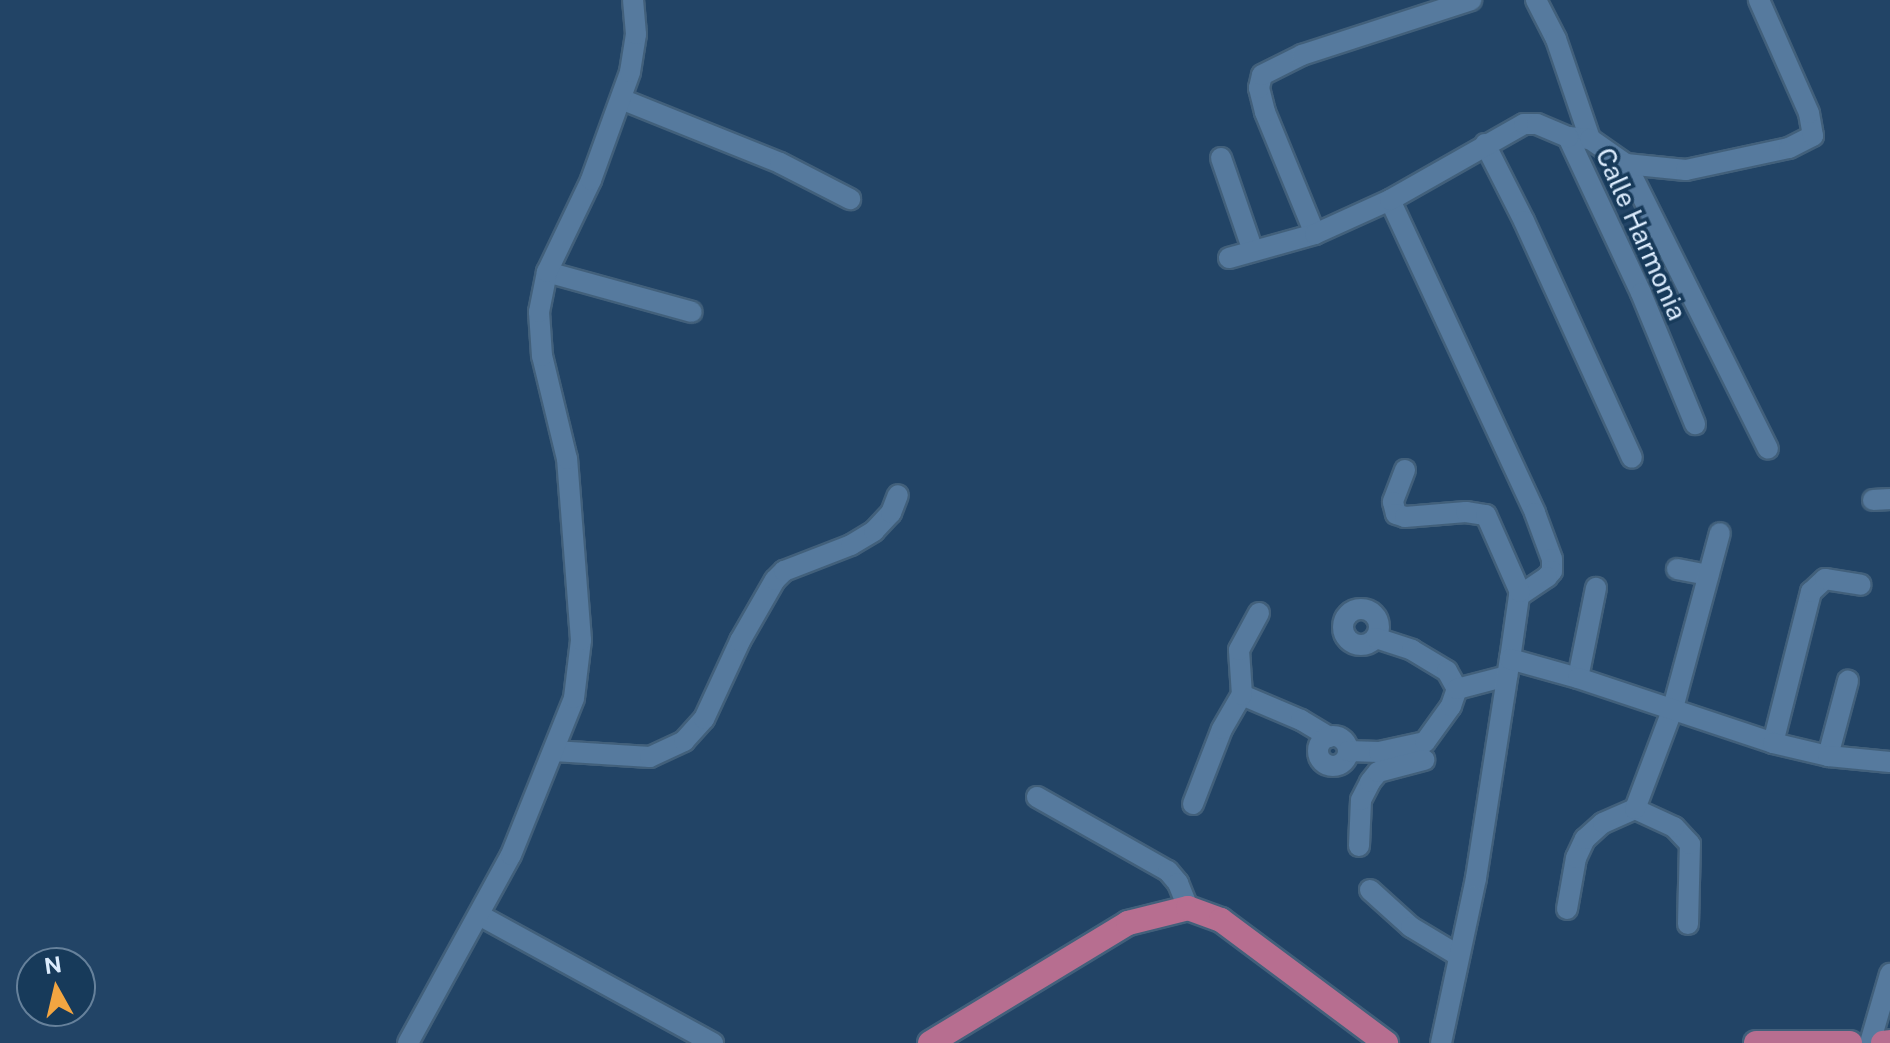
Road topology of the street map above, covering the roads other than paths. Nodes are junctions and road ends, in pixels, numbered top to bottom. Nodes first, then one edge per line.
1 (633, 0) edge
2 (1471, 0) edge
3 (1536, 0) edge
4 (1759, 0) edge
5 (621, 99) junction
6 (1568, 137) junction
7 (1590, 139) junction
8 (1485, 144) junction
9 (1221, 158) dead end
10 (1626, 164) junction
11 (850, 199) dead end
12 (1390, 200) junction
13 (1315, 234) junction
14 (1253, 251) junction
15 (1229, 258) dead end
16 (547, 272) junction
17 (692, 312) dead end
18 (1695, 424) dead end
19 (1768, 449) dead end
20 (1632, 458) dead end
21 (1405, 470) dead end
22 (898, 495) dead end
23 (1720, 533) dead end
24 (1677, 569) dead end
25 (1708, 575) junction
26 (1861, 585) dead end
27 (1596, 588) dead end
28 (1520, 592) junction
29 (1259, 613) dead end
30 (1376, 638) dead end
31 (1508, 668) junction
32 (1578, 678) junction
33 (1848, 681) dead end
34 (1457, 689) junction
35 (1242, 695) junction
36 (1673, 708) junction
37 (1773, 743) junction
38 (554, 751) junction
39 (1828, 756) junction
40 (1425, 758) junction
41 (1890, 762) edge
42 (1037, 797) dead end
43 (1193, 804) dead end
44 (1635, 809) junction
45 (1359, 846) dead end
46 (1370, 890) dead end
47 (1188, 908) junction
48 (1567, 909) dead end
49 (479, 915) junction
50 (1688, 924) dead end
51 (1459, 956) junction
52 (1890, 974) edge
53 (1890, 1042) edge
54 (408, 1043) edge
55 (713, 1043) edge
56 (930, 1043) edge
57 (1386, 1043) edge
58 (1441, 1043) edge
59 (1756, 1043) edge
60 (1850, 1043) edge
61 (1870, 1043) edge
62 (1883, 1043) edge

1 - 5 street
2 - 13 street
3 - 7 street, Calle Harmonia
4 - 10 street
5 - 11 street
5 - 16 street
6 - 7 street, Calle Harmonia
6 - 8 street
6 - 18 street, Calle Harmonia
7 - 10 street
8 - 12 street
8 - 20 street
9 - 14 street
10 - 19 street
12 - 13 street
12 - 28 street
13 - 14 street
14 - 15 street
16 - 17 street
16 - 38 street
21 - 28 street
22 - 38 street
23 - 25 street
24 - 25 street
25 - 36 street
26 - 37 street
27 - 32 street
28 - 31 street
29 - 35 street
30 - 34 street
31 - 32 street
31 - 34 street
31 - 51 street
32 - 36 street
33 - 39 street
34 - 40 street
35 - 40 street
35 - 43 street
36 - 37 street
36 - 44 street
37 - 39 street
38 - 49 street
39 - 41 street
40 - 45 street
42 - 47 street
44 - 48 street
44 - 50 street
46 - 51 street
47 - 56 main road
47 - 57 main road
49 - 54 street
49 - 55 street
51 - 58 street
52 - 61 street
53 - 62 main road
59 - 60 main road

